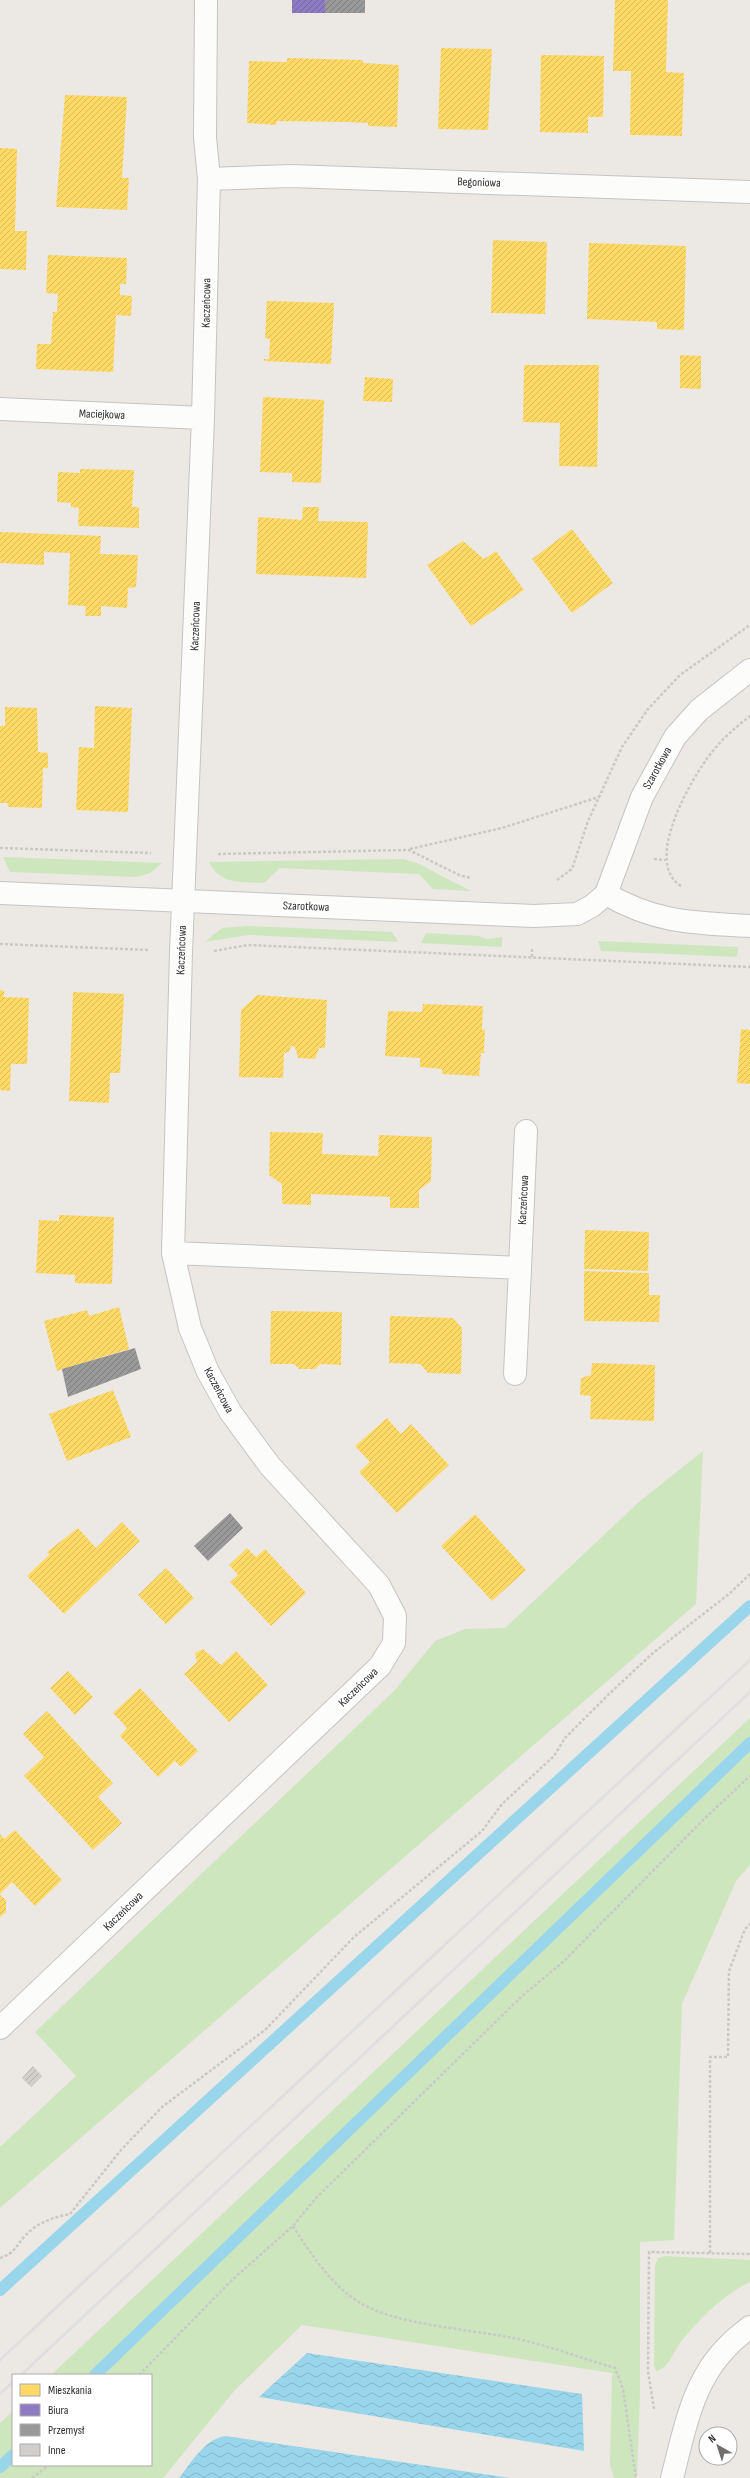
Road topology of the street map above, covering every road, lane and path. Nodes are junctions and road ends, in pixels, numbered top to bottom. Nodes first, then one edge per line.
1 (206, 0) edge
2 (209, 179) junction
3 (750, 192) edge
4 (0, 409) edge
5 (203, 418) junction
6 (750, 625) edge
7 (750, 670) edge
8 (750, 716) edge
9 (599, 797) junction
10 (0, 848) edge
11 (409, 850) junction
12 (186, 854) junction
13 (473, 879) dead end
14 (550, 882) dead end
15 (684, 888) dead end
16 (0, 893) edge
17 (606, 894) junction
18 (183, 901) junction
19 (750, 926) edge
20 (0, 944) edge
21 (181, 952) junction
22 (750, 967) edge
23 (526, 1131) dead end
24 (173, 1253) junction
25 (520, 1268) junction
26 (515, 1374) dead end
27 (750, 1574) edge
28 (750, 1776) edge
29 (750, 1924) edge
30 (0, 2028) edge
31 (293, 2226) junction
32 (710, 2253) junction
33 (750, 2254) edge
34 (0, 2258) edge
35 (750, 2327) edge
36 (141, 2374) edge
37 (654, 2409) dead end
38 (48, 2466) edge
39 (32, 2478) edge
40 (636, 2478) edge
41 (672, 2478) edge

1 - 2 street, Kaczeńcowa
2 - 3 street, Begoniowa
2 - 5 street, Kaczeńcowa
4 - 5 street, Maciejkowa
5 - 12 street, Kaczeńcowa
6 - 9 path
7 - 17 street, Szarotkowa
8 - 15 path
9 - 11 path
9 - 14 path
10 - 12 path
11 - 12 path
11 - 13 path
12 - 18 street, Kaczeńcowa
16 - 18 street, Szarotkowa
17 - 18 street, Szarotkowa
17 - 19 street
18 - 21 street, Kaczeńcowa
20 - 21 path
21 - 22 path
21 - 24 street, Kaczeńcowa
23 - 25 street, Kaczeńcowa
24 - 25 street
24 - 30 street, Kaczeńcowa
25 - 26 street, Kaczeńcowa
27 - 34 path
28 - 31 path
29 - 32 path
31 - 36 path
31 - 40 path
32 - 33 path
32 - 37 path
35 - 41 street
38 - 39 path

